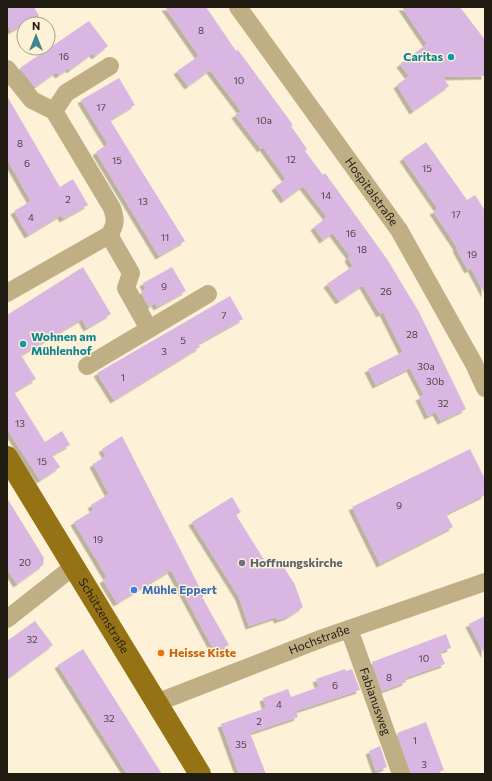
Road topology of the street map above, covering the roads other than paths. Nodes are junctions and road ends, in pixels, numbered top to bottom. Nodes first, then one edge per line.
1 (238, 7) edge
2 (110, 66) dead end
3 (7, 69) edge
4 (54, 111) junction
5 (109, 235) junction
6 (7, 293) edge
7 (208, 294) dead end
8 (149, 329) junction
9 (87, 366) dead end
10 (485, 388) edge
11 (7, 457) edge
12 (73, 567) junction
13 (485, 582) edge
14 (7, 619) edge
15 (349, 628) junction
16 (156, 703) junction
17 (200, 774) edge
18 (401, 774) edge

1 - 10 street, Hospitalstraße
2 - 4 street
3 - 4 street
4 - 5 street
5 - 6 street
5 - 8 street
7 - 8 street
8 - 9 street
11 - 12 main road, Schützenstraße
12 - 14 street
12 - 16 main road, Schützenstraße
13 - 15 street, Hochstraße
15 - 16 street, Hochstraße
15 - 18 street, Fabianusweg
16 - 17 main road, Schützenstraße

